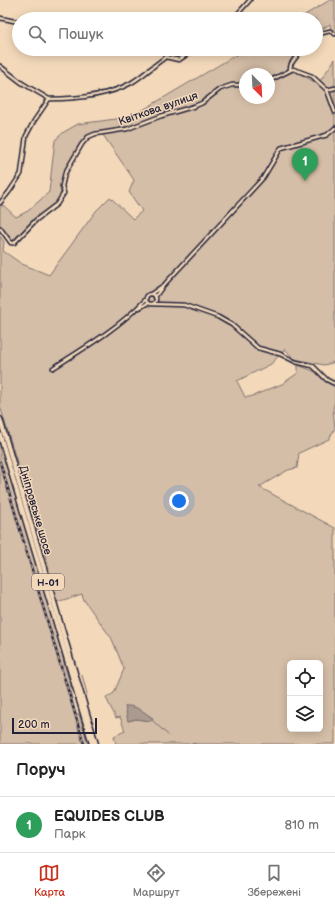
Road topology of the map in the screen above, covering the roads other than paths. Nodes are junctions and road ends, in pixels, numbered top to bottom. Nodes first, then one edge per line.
1 (250, 0) edge
2 (239, 12) edge
3 (0, 18) edge
4 (12, 21) edge
5 (323, 33) edge
6 (335, 34) edge
7 (185, 56) edge
8 (297, 56) edge
9 (0, 66) edge
10 (290, 70) junction
11 (275, 77) edge
12 (239, 85) edge
13 (335, 88) edge
14 (327, 90) junction
15 (49, 99) junction
16 (335, 112) edge
17 (335, 128) edge
18 (0, 203) edge
19 (0, 228) edge
20 (163, 286) junction
21 (151, 294) junction
22 (156, 298) junction
23 (146, 299) junction
24 (150, 304) junction
25 (163, 304) junction
26 (136, 309) junction
27 (53, 368) dead end
28 (335, 384) edge
29 (0, 419) edge
30 (0, 435) edge
31 (92, 744) edge
32 (96, 744) edge

1 - 2 street
3 - 4 street
5 - 6 street
7 - 15 street
8 - 10 street
9 - 15 street
10 - 11 street
10 - 14 street
12 - 19 street, Квіткова вулиця
13 - 14 street
14 - 16 street
15 - 18 street
17 - 20 street
20 - 21 street
20 - 22 street
21 - 22 street
21 - 23 street
22 - 24 street
22 - 25 street
23 - 24 street
23 - 26 street
24 - 25 street
24 - 26 street
25 - 28 street
26 - 27 street
29 - 32 main road, Дніпровське шосе / Н-01
30 - 31 main road, Дніпровське шосе / Н-01

